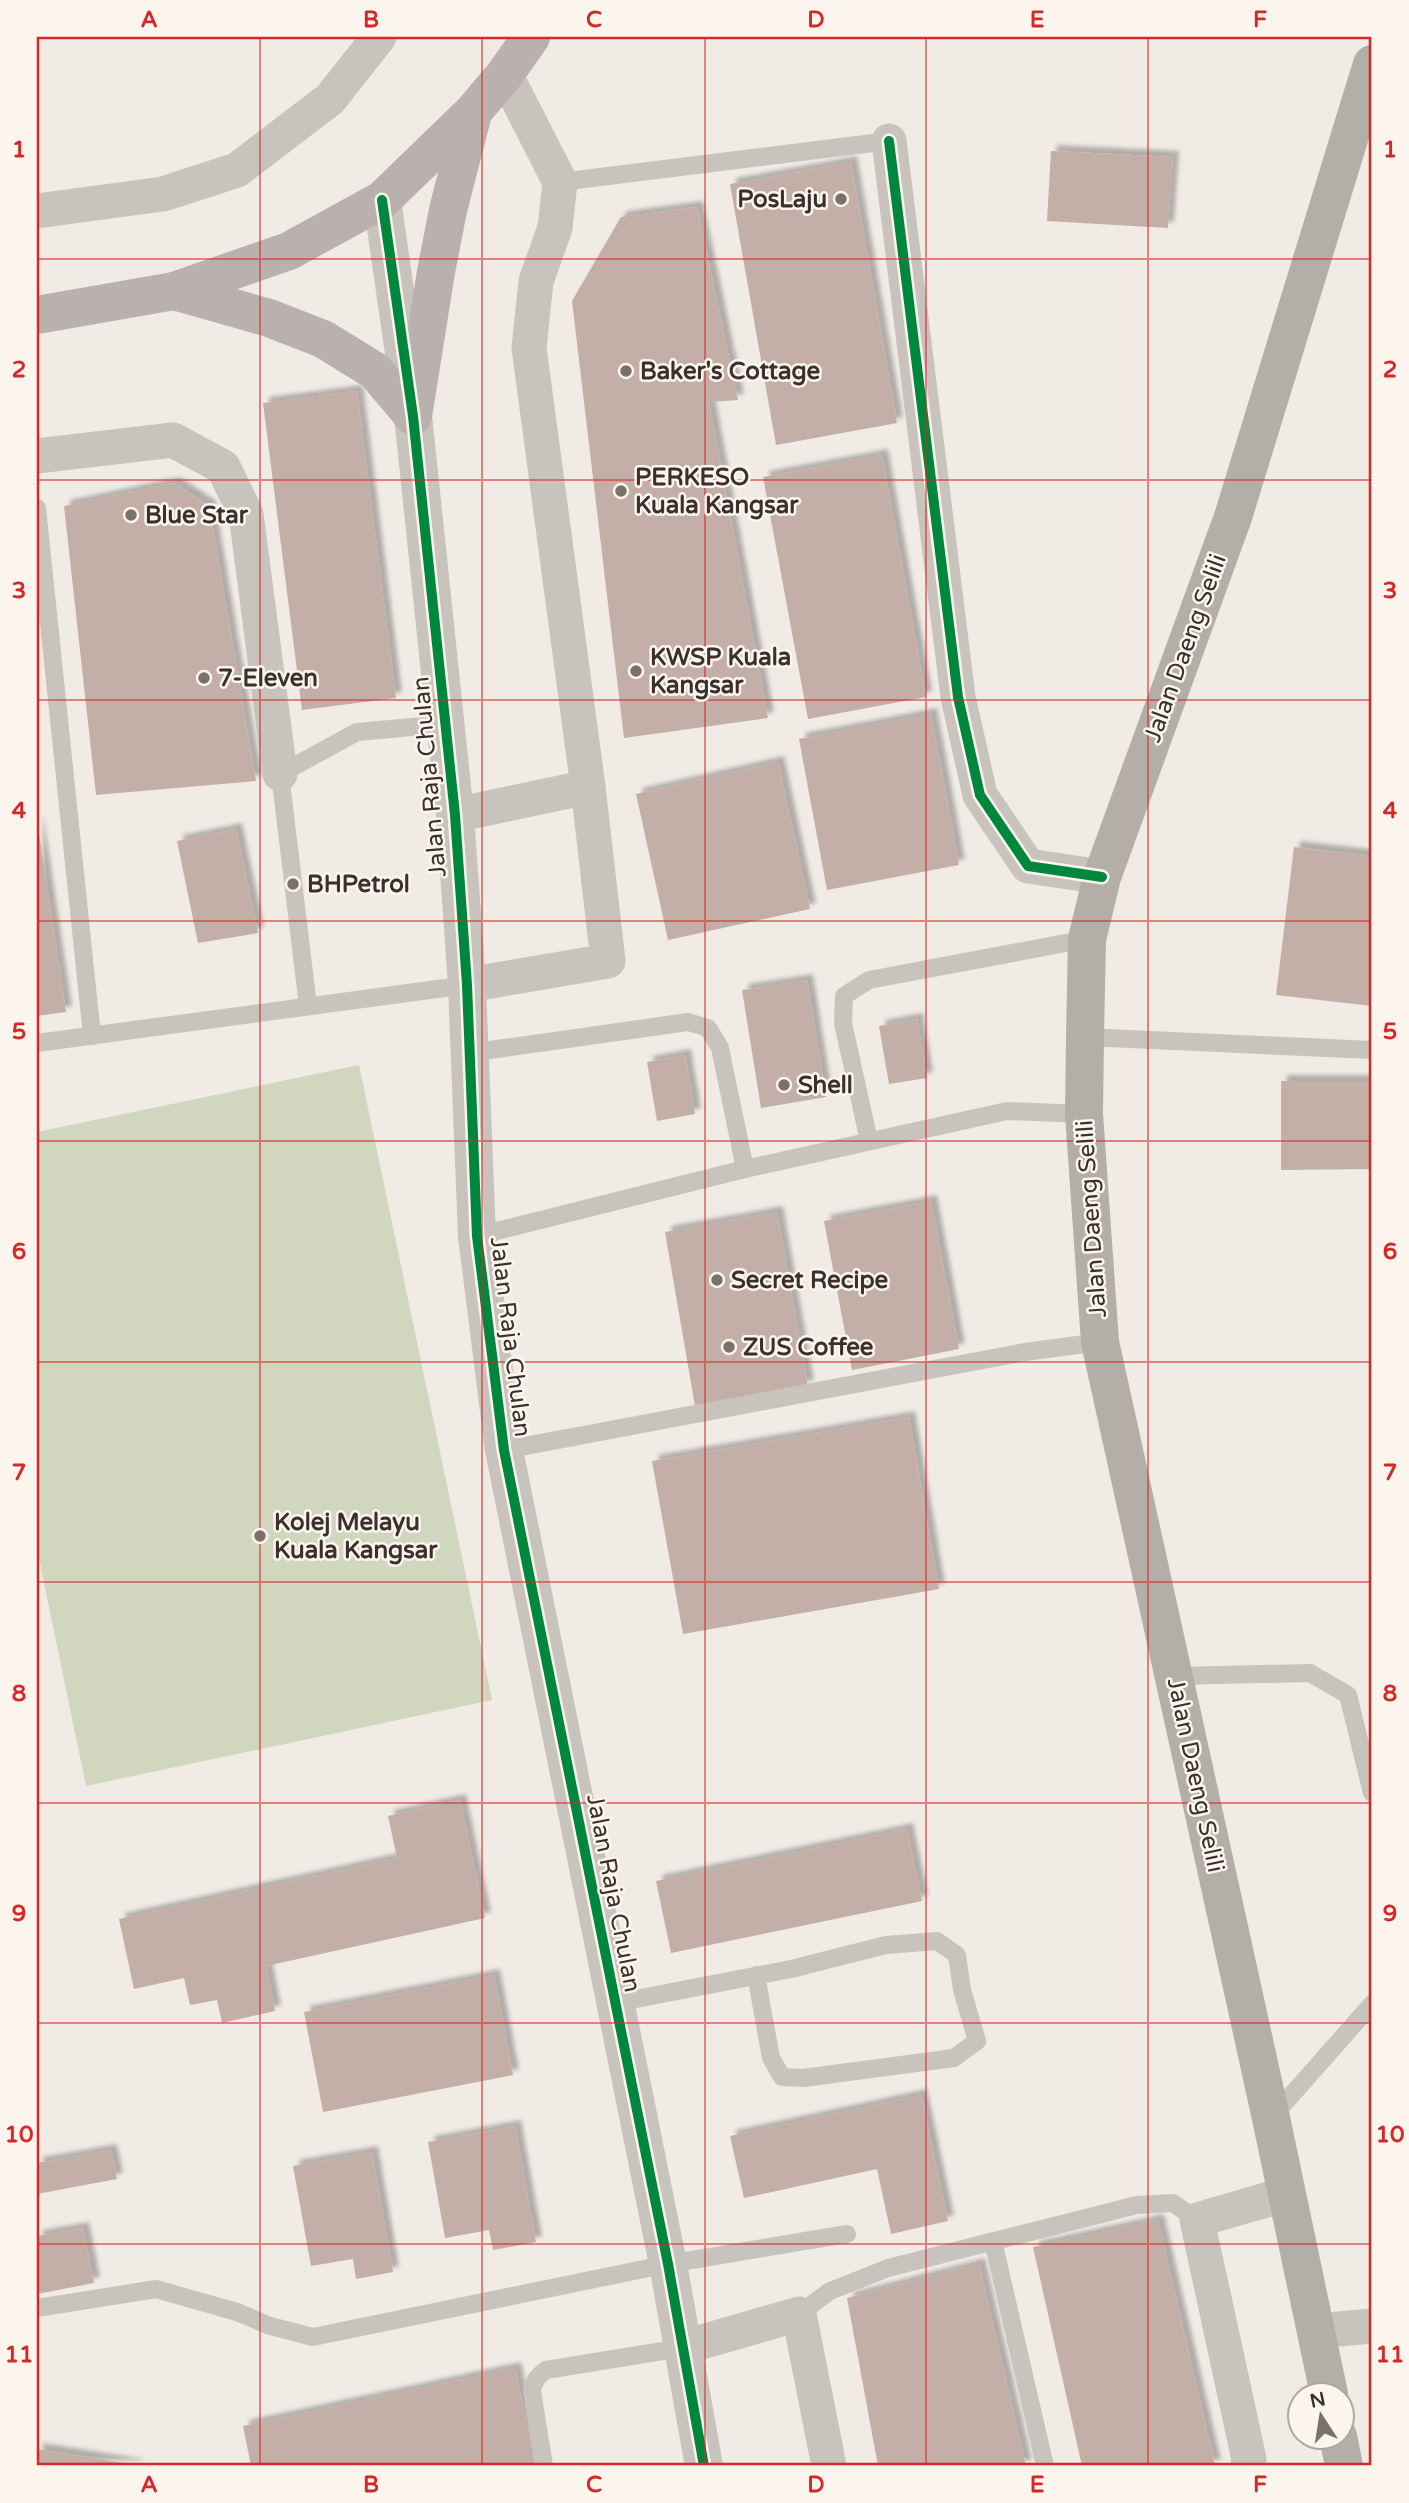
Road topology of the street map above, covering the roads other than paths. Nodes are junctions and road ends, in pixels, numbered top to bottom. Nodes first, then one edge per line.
1 (379, 37) edge
2 (531, 37) edge
3 (1372, 64) edge
4 (505, 74) junction
5 (1367, 103) edge
6 (473, 112) junction
7 (889, 141) joint
8 (560, 183) junction
9 (382, 200) junction
10 (37, 211) edge
11 (174, 291) junction
12 (37, 315) edge
13 (414, 416) junction
14 (37, 457) edge
15 (37, 508) edge
16 (446, 724) junction
17 (280, 774) junction
18 (588, 787) junction
19 (455, 815) junction
20 (1102, 877) junction
21 (1087, 939) junction
22 (467, 985) junction
23 (307, 1006) junction
24 (92, 1035) junction
25 (1084, 1037) junction
26 (37, 1043) edge
27 (1372, 1050) edge
28 (469, 1053) junction
29 (1084, 1114) junction
30 (869, 1141) junction
31 (745, 1169) junction
32 (477, 1236) junction
33 (1100, 1342) junction
34 (504, 1450) junction
35 (1175, 1676) junction
36 (1372, 1793) edge
37 (756, 1975) junction
38 (615, 2003) junction
39 (1372, 2004) edge
40 (1271, 2118) junction
41 (1287, 2194) junction
42 (1197, 2220) junction
43 (847, 2234) dead end
44 (993, 2241) junction
45 (668, 2264) junction
46 (37, 2308) edge
47 (799, 2314) junction
48 (1372, 2326) edge
49 (1316, 2331) junction
50 (681, 2348) junction
51 (1326, 2380) edge
52 (544, 2466) edge
53 (704, 2466) edge
54 (829, 2466) edge
55 (1045, 2466) edge
56 (1248, 2466) edge

1 - 10 street
2 - 4 main road
3 - 5 highway, Jalan Daeng Selili
4 - 6 main road
4 - 8 street
5 - 20 highway, Jalan Daeng Selili
6 - 9 main road
6 - 13 main road
7 - 8 lane
7 - 20 street
8 - 18 street
9 - 11 main road
9 - 13 street, Jalan Raja Chulan
11 - 12 main road
11 - 13 main road
13 - 16 street, Jalan Raja Chulan
14 - 17 street
15 - 24 lane
16 - 17 lane
16 - 19 street, Jalan Raja Chulan
17 - 23 lane
18 - 19 street
18 - 22 street
19 - 22 street, Jalan Raja Chulan
20 - 21 highway, Jalan Daeng Selili
21 - 25 highway, Jalan Daeng Selili
21 - 30 lane
22 - 23 lane
22 - 28 street, Jalan Raja Chulan
23 - 24 lane
24 - 26 lane
25 - 27 lane
25 - 29 highway, Jalan Daeng Selili
28 - 31 lane
28 - 32 street, Jalan Raja Chulan
29 - 30 lane
29 - 33 highway, Jalan Daeng Selili
30 - 31 lane
31 - 32 lane
32 - 34 street, Jalan Raja Chulan
33 - 34 lane
33 - 35 highway, Jalan Daeng Selili
34 - 38 street, Jalan Raja Chulan
35 - 36 lane
35 - 40 highway, Jalan Daeng Selili
37 - 37 lane
37 - 38 lane
38 - 45 street, Jalan Raja Chulan
39 - 40 lane
40 - 41 highway, Jalan Daeng Selili
41 - 42 street
41 - 49 highway, Jalan Daeng Selili
42 - 44 lane
42 - 56 street
43 - 45 lane
44 - 47 lane
44 - 55 lane
45 - 46 lane
45 - 50 street, Jalan Raja Chulan
47 - 50 street
47 - 54 street
48 - 49 street
49 - 51 highway, Jalan Daeng Selili
50 - 52 lane
50 - 53 street, Jalan Raja Chulan

